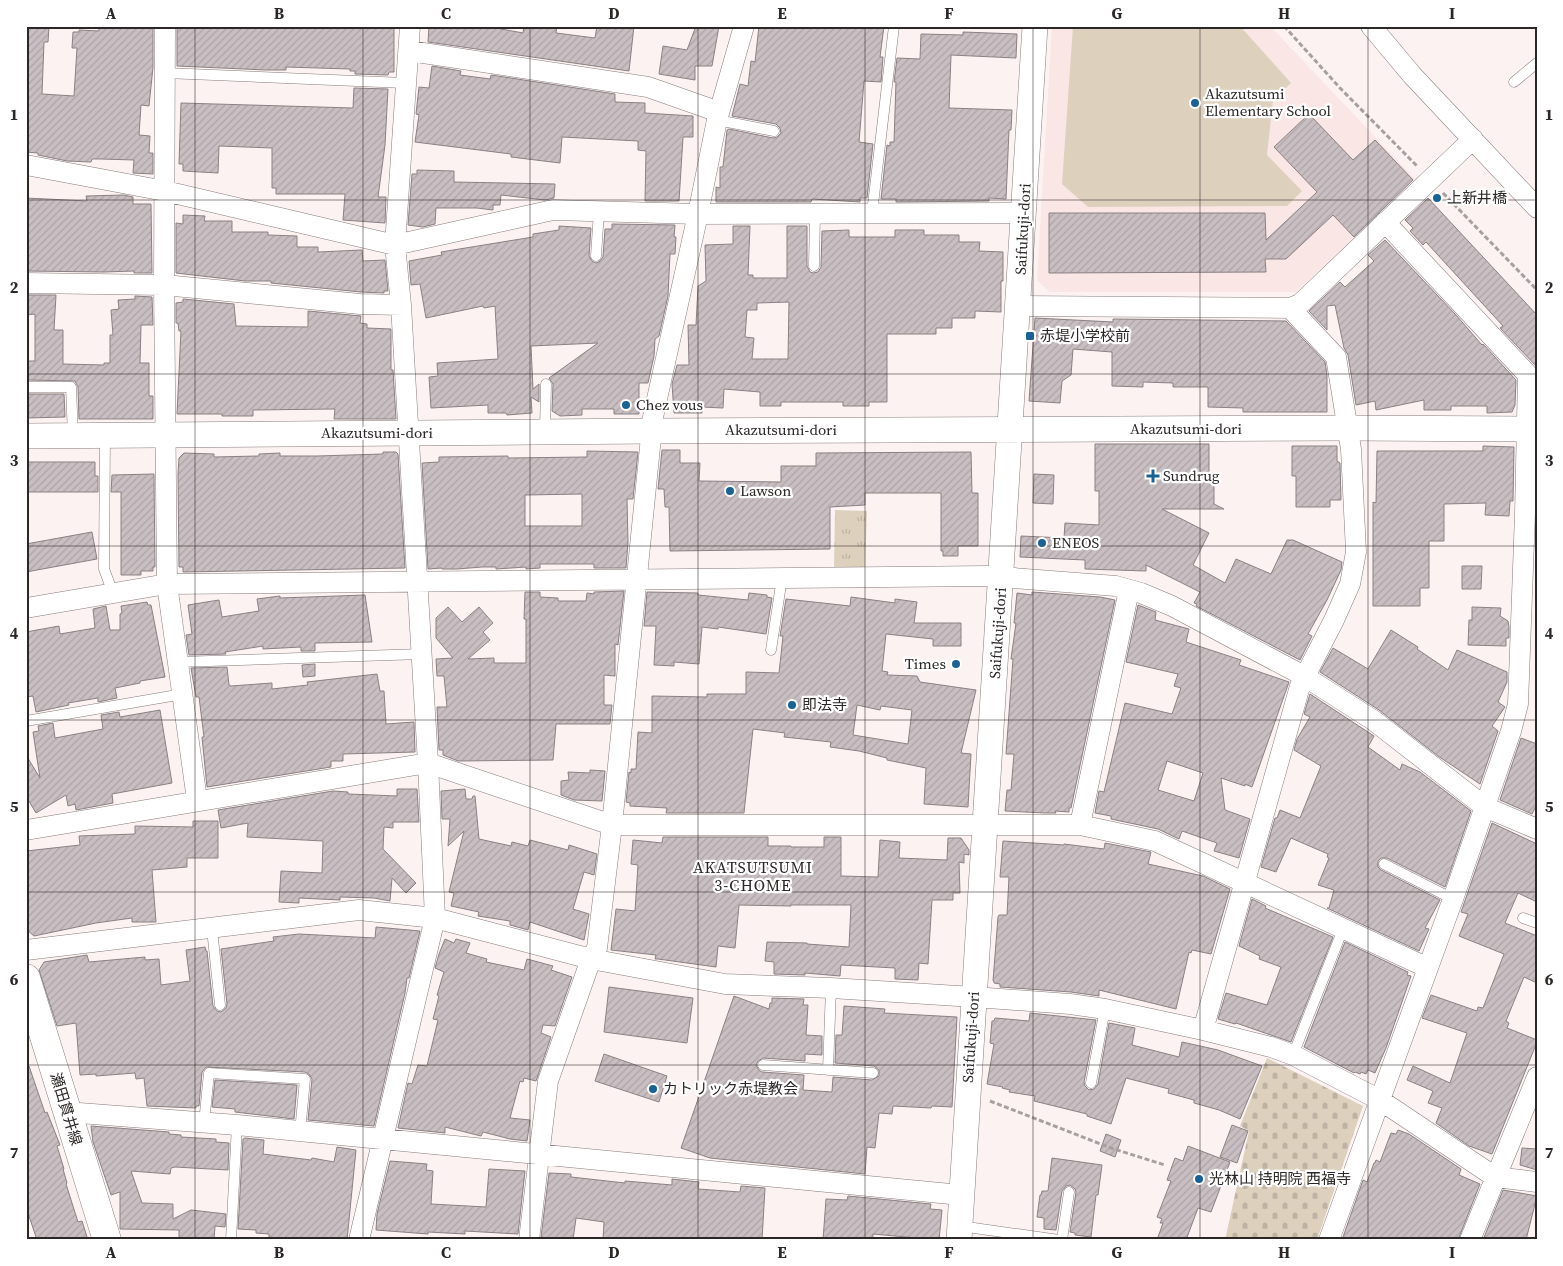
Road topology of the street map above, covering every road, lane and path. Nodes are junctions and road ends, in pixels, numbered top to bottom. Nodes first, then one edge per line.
1 (165, 26) edge
2 (410, 26) edge
3 (744, 26) edge
4 (894, 26) edge
5 (1035, 26) edge
6 (1284, 26) edge
7 (1371, 26) edge
8 (410, 51) junction
9 (1537, 63) edge
10 (165, 73) junction
11 (405, 82) junction
12 (1514, 82) dead end
13 (718, 116) junction
14 (774, 131) dead end
15 (1473, 140) junction
16 (26, 165) edge
17 (1430, 179) junction
18 (165, 191) junction
19 (1537, 208) edge
20 (599, 211) junction
21 (872, 213) junction
22 (1024, 213) junction
23 (698, 214) junction
24 (815, 214) junction
25 (1384, 222) junction
26 (395, 245) junction
27 (596, 256) dead end
28 (814, 266) dead end
29 (26, 283) edge
30 (164, 285) junction
31 (1537, 290) edge
32 (401, 305) junction
33 (1019, 306) junction
34 (1290, 308) junction
35 (546, 384) dead end
36 (26, 387) edge
37 (1349, 428) junction
38 (1532, 429) edge
39 (652, 430) junction
40 (1010, 430) junction
41 (545, 432) junction
42 (408, 433) junction
43 (166, 434) junction
44 (105, 435) junction
45 (26, 436) edge
46 (73, 436) junction
47 (1002, 577) junction
48 (782, 578) junction
49 (636, 579) junction
50 (417, 581) junction
51 (167, 584) junction
52 (1129, 590) junction
53 (113, 593) junction
54 (26, 608) edge
55 (1529, 625) edge
56 (771, 650) dead end
57 (422, 654) junction
58 (179, 662) junction
59 (1304, 676) junction
60 (183, 694) junction
61 (26, 721) edge
62 (428, 763) junction
63 (197, 800) junction
64 (1484, 807) junction
65 (612, 825) junction
66 (985, 825) junction
67 (1080, 825) junction
68 (1537, 829) edge
69 (26, 830) edge
70 (1384, 864) dead end
71 (1245, 883) junction
72 (1453, 898) junction
73 (434, 918) junction
74 (1523, 918) dead end
75 (1537, 923) edge
76 (212, 929) junction
77 (1343, 929) junction
78 (26, 950) edge
79 (591, 959) junction
80 (1426, 968) junction
81 (26, 978) edge
82 (831, 988) junction
83 (974, 996) junction
84 (220, 1005) dead end
85 (1105, 1009) junction
86 (1203, 1030) junction
87 (1294, 1055) junction
88 (763, 1065) dead end
89 (828, 1070) junction
90 (873, 1072) dead end
91 (1537, 1077) edge
92 (1091, 1083) dead end
93 (1380, 1100) junction
94 (988, 1101) dead end
95 (66, 1112) junction
96 (204, 1123) junction
97 (237, 1125) junction
98 (300, 1132) junction
99 (383, 1140) junction
100 (540, 1154) junction
101 (1165, 1165) dead end
102 (1495, 1177) junction
103 (1537, 1182) edge
104 (1068, 1192) dead end
105 (961, 1195) junction
106 (959, 1233) edge
107 (107, 1240) edge
108 (231, 1240) edge
109 (359, 1240) edge
110 (529, 1240) edge
111 (1061, 1240) edge
112 (1329, 1240) edge
113 (1470, 1240) edge

1 - 10 street
2 - 8 street
3 - 13 street
4 - 21 lane
5 - 22 street, Saifukuji-dori
6 - 17 path
7 - 15 street
8 - 11 street
8 - 13 street
9 - 12 lane
10 - 11 lane
10 - 18 street
11 - 26 street
13 - 14 lane
13 - 23 street
15 - 17 street
15 - 19 street
16 - 18 street
17 - 25 street
17 - 31 path
18 - 26 street
18 - 30 street
20 - 23 street
20 - 26 street
20 - 27 lane
21 - 22 street
21 - 24 street
22 - 33 street, Saifukuji-dori
23 - 24 street
23 - 39 street
24 - 28 lane
25 - 34 street
25 - 38 street
26 - 32 street
29 - 30 street
30 - 32 street
30 - 43 street
32 - 42 street
33 - 34 street
33 - 40 street, Saifukuji-dori
34 - 37 street
35 - 41 lane
36 - 46 lane
37 - 38 street, Akazutsumi-dori
37 - 40 street, Akazutsumi-dori
37 - 59 street
38 - 55 street
39 - 40 street, Akazutsumi-dori
39 - 41 street, Akazutsumi-dori
39 - 49 street
40 - 47 street, Saifukuji-dori
41 - 42 street, Akazutsumi-dori
42 - 43 street, Akazutsumi-dori
42 - 50 street
43 - 44 street, Akazutsumi-dori
43 - 51 street
44 - 46 street, Akazutsumi-dori
44 - 53 lane
45 - 46 street, Akazutsumi-dori
47 - 48 street
47 - 52 street
47 - 66 street, Saifukuji-dori
48 - 49 street
48 - 56 lane
49 - 50 street
49 - 65 street
50 - 51 street
50 - 57 street
51 - 53 street
51 - 58 street
52 - 59 street
52 - 67 street
53 - 54 street
55 - 64 street
57 - 58 lane
57 - 62 street
58 - 60 street
59 - 64 street
59 - 71 street
60 - 61 lane
60 - 63 street
62 - 63 street
62 - 65 street
62 - 73 street
63 - 69 street
64 - 68 street
64 - 72 street
65 - 66 street
65 - 79 street
66 - 67 street
66 - 83 street, Saifukuji-dori
67 - 71 street
70 - 72 lane
71 - 77 street
71 - 86 street
72 - 80 street
73 - 76 street
73 - 79 street
73 - 99 street
74 - 75 lane
76 - 78 street
76 - 84 lane
77 - 80 street
77 - 87 lane
79 - 82 street
79 - 100 street
80 - 93 street
81 - 95 main road, 瀬田貫井線
82 - 83 street
82 - 89 lane
83 - 85 street
83 - 105 street, Saifukuji-dori
85 - 86 street
85 - 92 lane
86 - 87 street
87 - 93 street
88 - 89 lane
89 - 90 lane
91 - 102 street
93 - 102 street
93 - 112 street
94 - 101 path
95 - 96 street
95 - 107 main road, 瀬田貫井線
96 - 97 street
96 - 98 lane
97 - 98 street
97 - 108 lane
98 - 99 street
99 - 100 street
99 - 109 street
100 - 105 street
100 - 110 street
102 - 103 street
102 - 113 street
104 - 111 lane
105 - 106 street, Saifukuji-dori
106 - 111 lane

